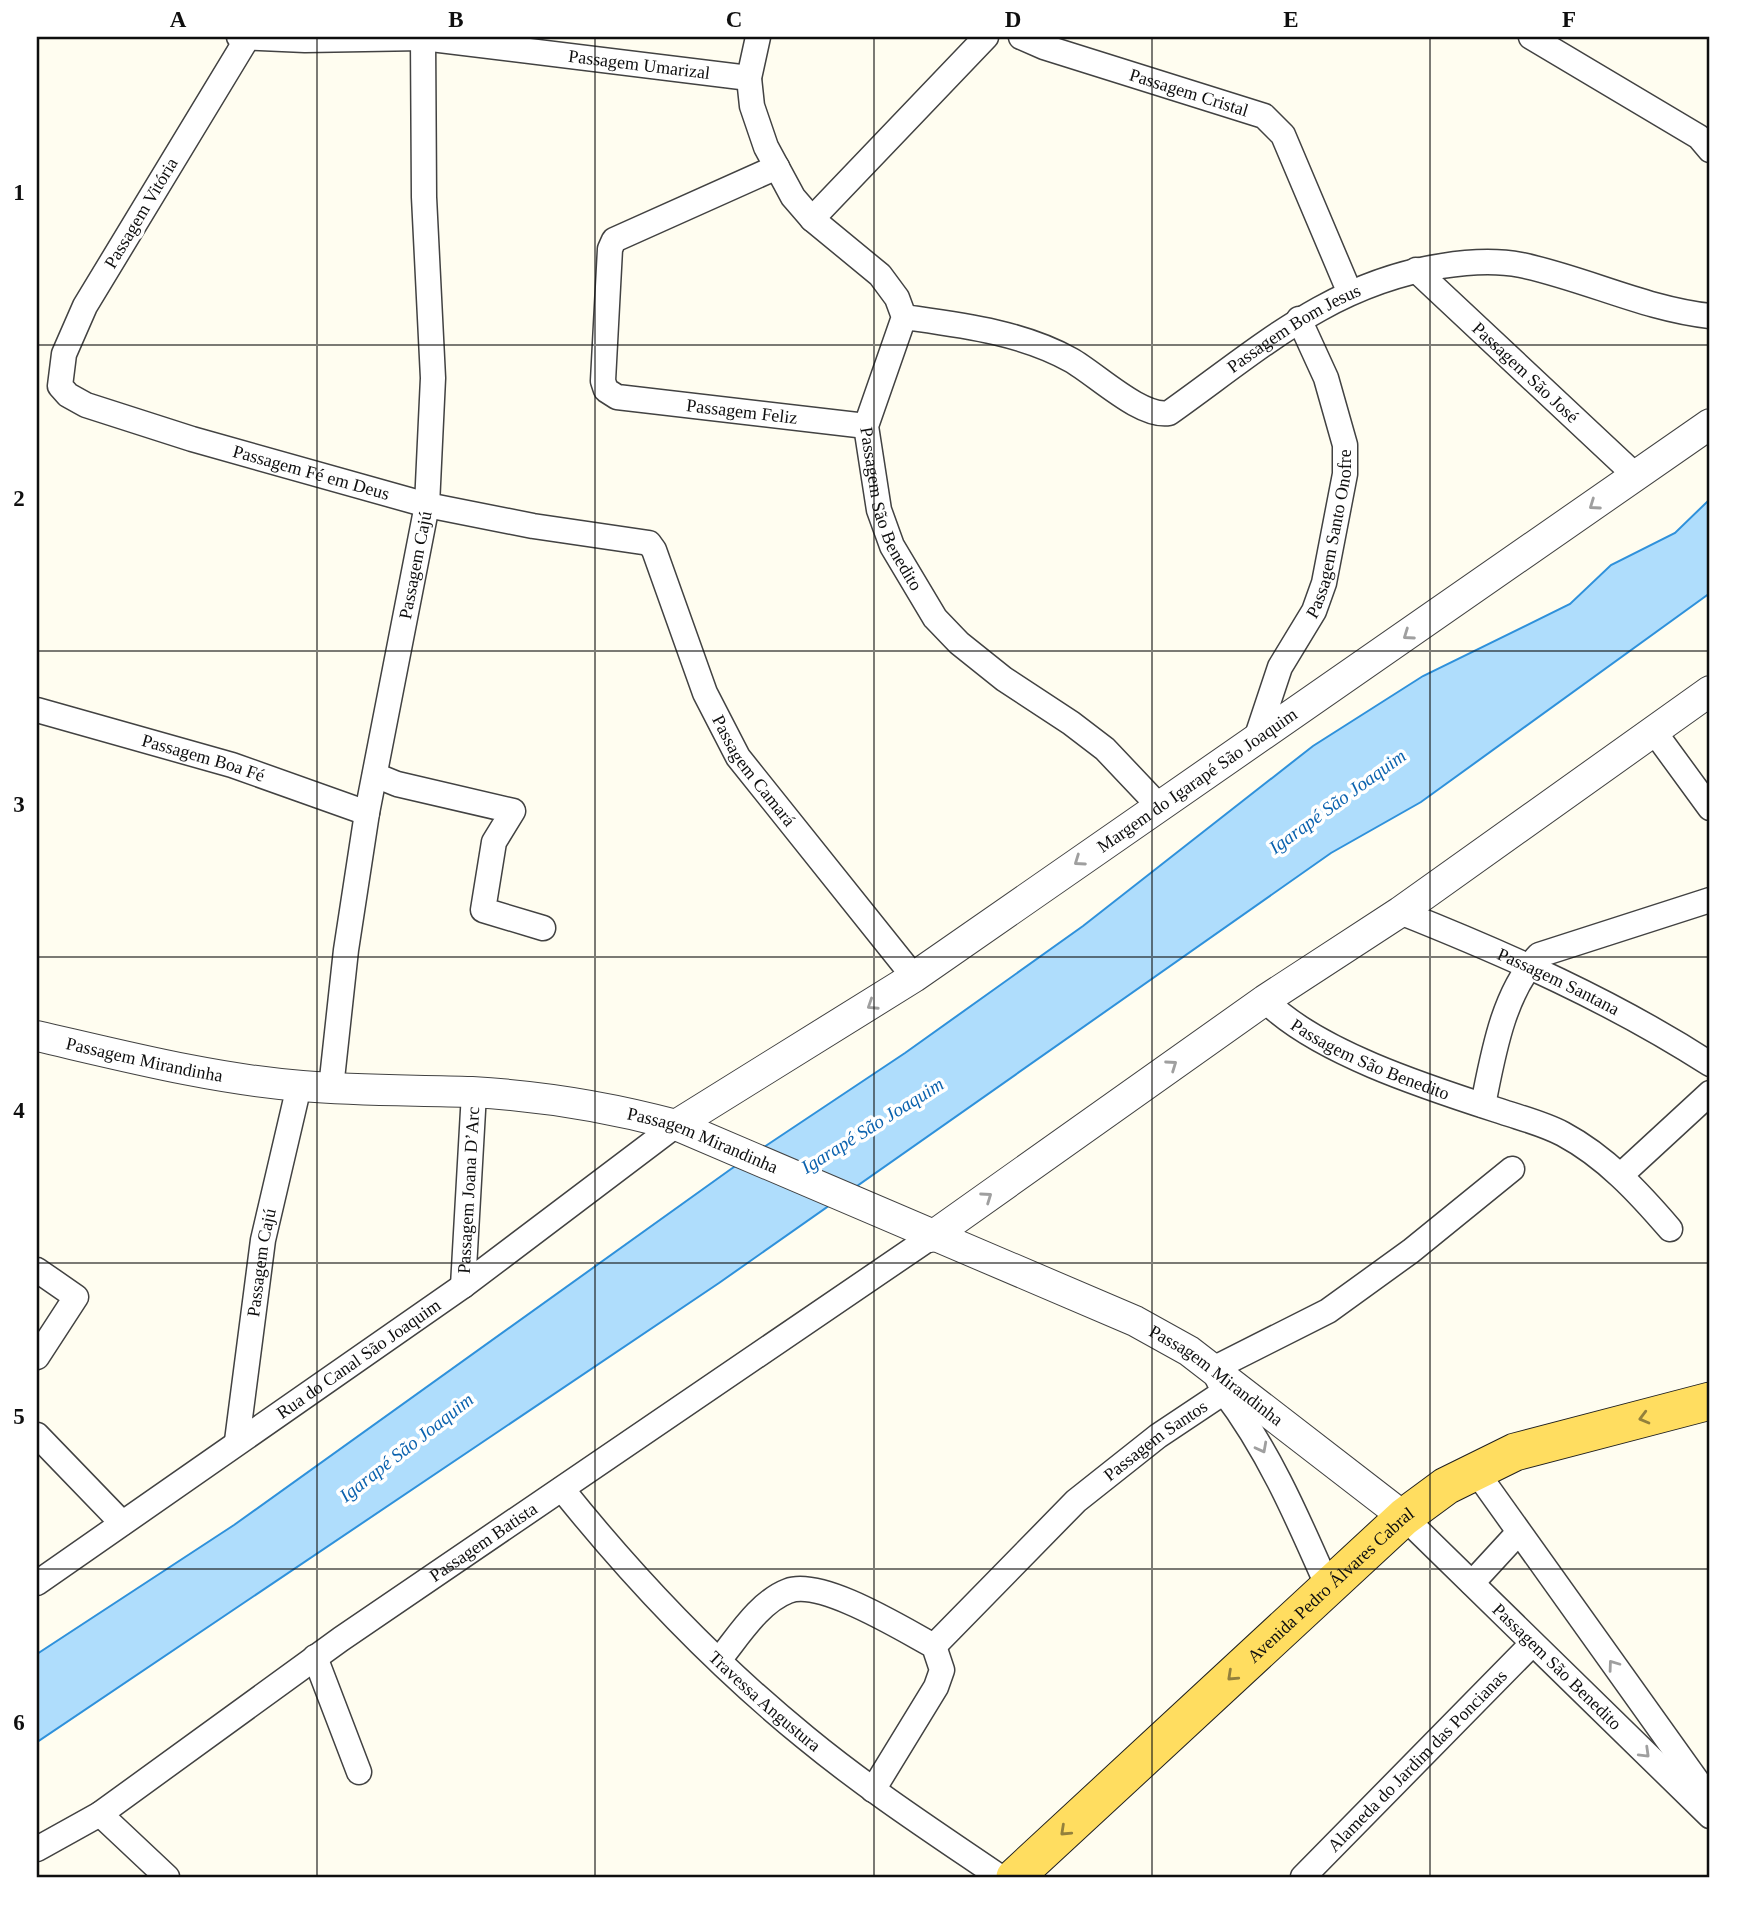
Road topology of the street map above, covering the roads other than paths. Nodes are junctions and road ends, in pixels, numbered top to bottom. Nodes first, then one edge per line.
1 (239, 37) edge
2 (248, 37) edge
3 (423, 37) edge
4 (758, 37) edge
5 (986, 37) edge
6 (1021, 37) edge
7 (1531, 37) edge
8 (1047, 42) edge
9 (569, 46) edge
10 (749, 78) junction
11 (1710, 150) edge
12 (777, 167) junction
13 (812, 219) junction
14 (1416, 270) junction
15 (1349, 291) junction
16 (1710, 316) edge
17 (904, 317) junction
18 (1299, 319) junction
19 (68, 395) joint
20 (1710, 424) edge
21 (866, 426) junction
22 (1636, 476) junction
23 (428, 505) junction
24 (642, 540) joint
25 (1710, 691) edge
26 (37, 710) edge
27 (1653, 730) junction
28 (1255, 742) junction
29 (375, 775) junction
30 (1158, 805) junction
31 (1710, 808) edge
32 (367, 813) junction
33 (1710, 900) edge
34 (1400, 912) junction
35 (543, 928) dead end
36 (1530, 964) junction
37 (914, 977) junction
38 (1265, 1000) junction
39 (38, 1042) edge
40 (1710, 1064) edge
41 (299, 1086) junction
42 (331, 1088) junction
43 (474, 1093) junction
44 (1710, 1093) edge
45 (1483, 1105) junction
46 (684, 1129) junction
47 (1512, 1169) dead end
48 (1621, 1175) junction
49 (1670, 1228) dead end
50 (931, 1237) junction
51 (37, 1270) edge
52 (463, 1286) junction
53 (37, 1357) edge
54 (1219, 1380) junction
55 (1710, 1401) edge
56 (37, 1435) edge
57 (237, 1441) junction
58 (1475, 1469) junction
59 (562, 1489) junction
60 (1404, 1517) junction
61 (122, 1523) junction
62 (1518, 1533) junction
63 (37, 1583) edge
64 (1472, 1583) junction
65 (1328, 1587) junction
66 (1532, 1644) junction
67 (934, 1646) junction
68 (315, 1657) junction
69 (719, 1660) junction
70 (359, 1772) dead end
71 (873, 1790) junction
72 (1710, 1800) edge
73 (100, 1814) junction
74 (1710, 1816) edge
75 (37, 1849) edge
76 (167, 1877) edge
77 (1000, 1877) edge
78 (1015, 1877) edge
79 (1303, 1877) edge

1 - 2 street, Passagem Umarizal
2 - 3 street, Passagem Umarizal
2 - 19 street, Passagem Vitória
3 - 9 street, Passagem Umarizal
3 - 23 street, Passagem Cajú
4 - 10 street
5 - 13 street
6 - 8 street, Passagem Cristal
7 - 11 street
8 - 15 street, Passagem Cristal
9 - 10 street, Passagem Umarizal
10 - 12 street
12 - 13 street
12 - 21 street, Passagem Feliz
13 - 17 street
14 - 15 street, Passagem Bom Jesus
14 - 16 street, Passagem Bom Jesus
14 - 22 street, Passagem São José
15 - 18 street, Passagem Bom Jesus
17 - 18 street, Passagem Bom Jesus
17 - 21 street, Passagem São Benedito
18 - 28 street, Passagem Santo Onofre
19 - 23 street, Passagem Fé em Deus
20 - 22 street, Margem do Igarapé São Joaquim
21 - 30 street, Passagem São Benedito
22 -> 28 street, Margem do Igarapé São Joaquim
23 - 24 street, Passagem Fé em Deus
23 - 29 street, Passagem Cajú
24 - 37 street, Passagem Camará
25 - 27 street
26 - 32 street, Passagem Boa Fé
27 - 31 street
27 - 34 street
28 - 30 street, Margem do Igarapé São Joaquim
29 - 32 street, Passagem Cajú
29 - 35 street
30 -> 37 street, Margem do Igarapé São Joaquim
32 - 42 street, Passagem Cajú
33 - 36 street
34 - 36 street, Passagem Santana
34 - 38 street
36 - 40 street, Passagem Santana
36 - 45 street
37 -> 46 street, Margem do Igarapé São Joaquim
38 - 45 street, Passagem São Benedito
50 -> 38 street
39 - 41 street, Passagem Mirandinha
41 - 42 street, Passagem Mirandinha
41 - 57 street, Passagem Cajú
42 - 43 street, Passagem Mirandinha
43 - 46 street, Passagem Mirandinha
43 - 52 street, Passagem Joana D’Arc
44 - 48 street
45 - 48 street, Passagem São Benedito
46 - 50 street, Passagem Mirandinha
46 - 52 street, Rua do Canal São Joaquim
47 - 54 street, Passagem Santos
48 - 49 street, Passagem São Benedito
50 - 54 street, Passagem Mirandinha
50 - 59 street, Passagem Batista
51 - 53 street
52 - 57 street, Rua do Canal São Joaquim
54 - 60 street, Passagem Mirandinha
54 -> 65 street
54 - 67 street, Passagem Santos
55 -> 58 main road, Avenida Pedro Álvares Cabral
56 - 61 street
57 - 61 street, Rua do Canal São Joaquim
58 - 60 main road, Avenida Pedro Álvares Cabral
58 - 62 street, Passagem São Benedito
59 - 68 street, Passagem Batista
59 - 69 street, Travessa Angustura
60 - 64 street, Passagem São Benedito
60 - 65 main road, Avenida Pedro Álvares Cabral
61 - 63 street, Rua do Canal São Joaquim
62 - 64 street
72 -> 62 street, Passagem São Benedito
64 - 66 street, Passagem São Benedito
65 -> 78 main road, Avenida Pedro Álvares Cabral
66 -> 74 street, Passagem São Benedito
66 - 79 street, Alameda do Jardim das Poncianas
67 - 69 street
67 - 71 street
68 - 70 street
68 - 73 street, Passagem Batista
69 - 71 street, Travessa Angustura
71 - 77 street, Travessa Angustura
73 - 75 street, Passagem Batista
73 - 76 street

